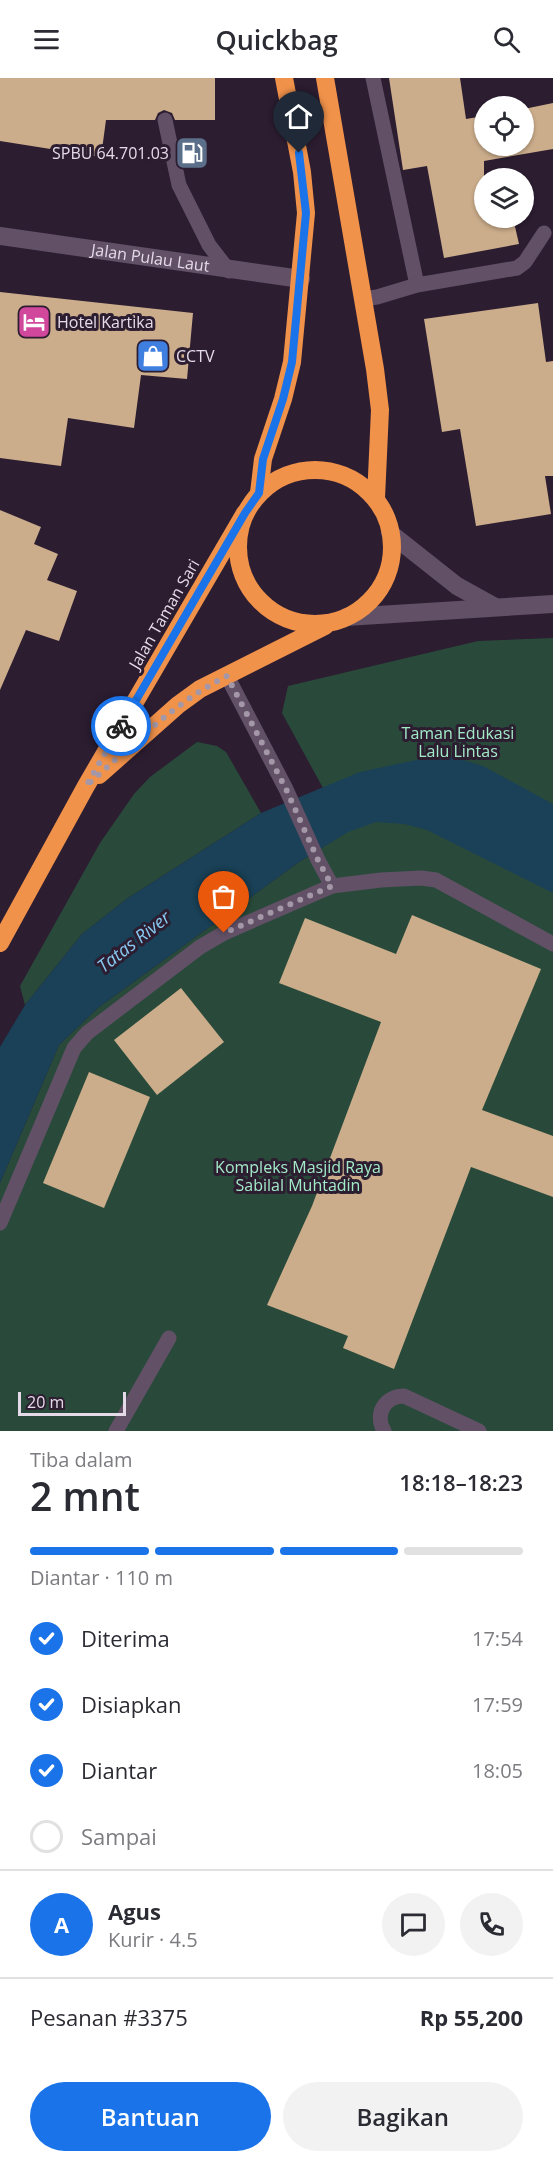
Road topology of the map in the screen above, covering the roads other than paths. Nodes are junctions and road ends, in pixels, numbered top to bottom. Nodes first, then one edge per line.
1 (284, 78) edge
2 (326, 78) edge
3 (373, 78) edge
4 (165, 120) dead end
5 (544, 233) dead end
6 (0, 236) edge
7 (229, 271) junction
8 (301, 279) junction
9 (417, 285) junction
10 (363, 298) junction
11 (259, 493) junction
12 (376, 498) junction
13 (245, 513) junction
14 (390, 533) junction
15 (553, 604) edge
16 (495, 607) junction
17 (340, 620) junction
18 (227, 676) junction
19 (86, 786) junction
20 (332, 886) junction
21 (0, 943) edge
22 (553, 944) edge
23 (0, 1223) edge
24 (169, 1338) dead end
25 (116, 1431) edge
26 (384, 1431) edge
27 (479, 1431) edge

1 - 8 highway
2 - 10 highway
3 - 9 lane
4 - 7 lane
5 - 9 lane
6 - 7 main road, Jalan Pulau Laut
7 - 8 main road, Jalan Pulau Laut
8 - 11 highway
9 - 10 lane
10 - 12 highway
11 - 12 highway
11 - 13 highway
12 - 14 highway
13 - 17 highway
13 - 19 highway, Jalan Taman Sari
14 - 16 main road
14 - 17 highway
15 - 16 main road
16 - 17 main road
17 - 18 highway
18 - 19 highway
18 - 20 lane
19 - 21 highway, Jalan Taman Sari
20 - 22 lane
20 - 23 lane
24 - 25 lane
26 - 27 lane

